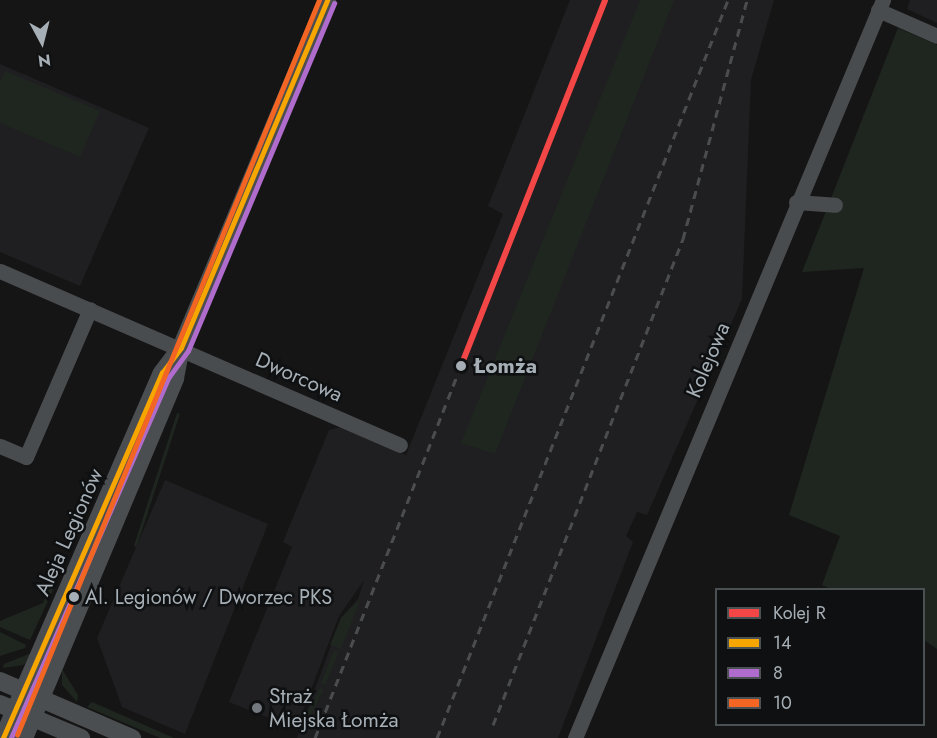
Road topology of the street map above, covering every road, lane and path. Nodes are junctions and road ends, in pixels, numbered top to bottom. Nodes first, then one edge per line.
1 (327, 0) edge
2 (881, 5) edge
3 (937, 36) edge
4 (796, 202) junction
5 (835, 205) dead end
6 (0, 271) edge
7 (90, 309) junction
8 (181, 348) junction
9 (400, 445) dead end
10 (0, 446) edge
11 (0, 681) edge
12 (23, 691) junction
13 (41, 699) junction
14 (8, 707) edge
15 (33, 718) junction
16 (3, 738) edge
17 (24, 738) edge
18 (81, 738) edge
19 (132, 738) edge
20 (575, 738) edge

1 - 8 main road, Aleja Legionów
2 - 3 street
2 - 4 street, Kolejowa
4 - 5 street
4 - 20 street, Kolejowa
6 - 7 street, Dworcowa
7 - 8 street, Dworcowa
7 - 10 street
8 - 9 street, Dworcowa
8 - 12 main road, Aleja Legionów
8 - 13 main road, Aleja Legionów
11 - 12 main road
12 - 13 main road
12 - 14 main road, Aleja Legionów
13 - 15 main road, Aleja Legionów
13 - 19 main road
14 - 15 main road
14 - 16 main road, Aleja Legionów
15 - 17 main road, Aleja Legionów
15 - 18 main road

